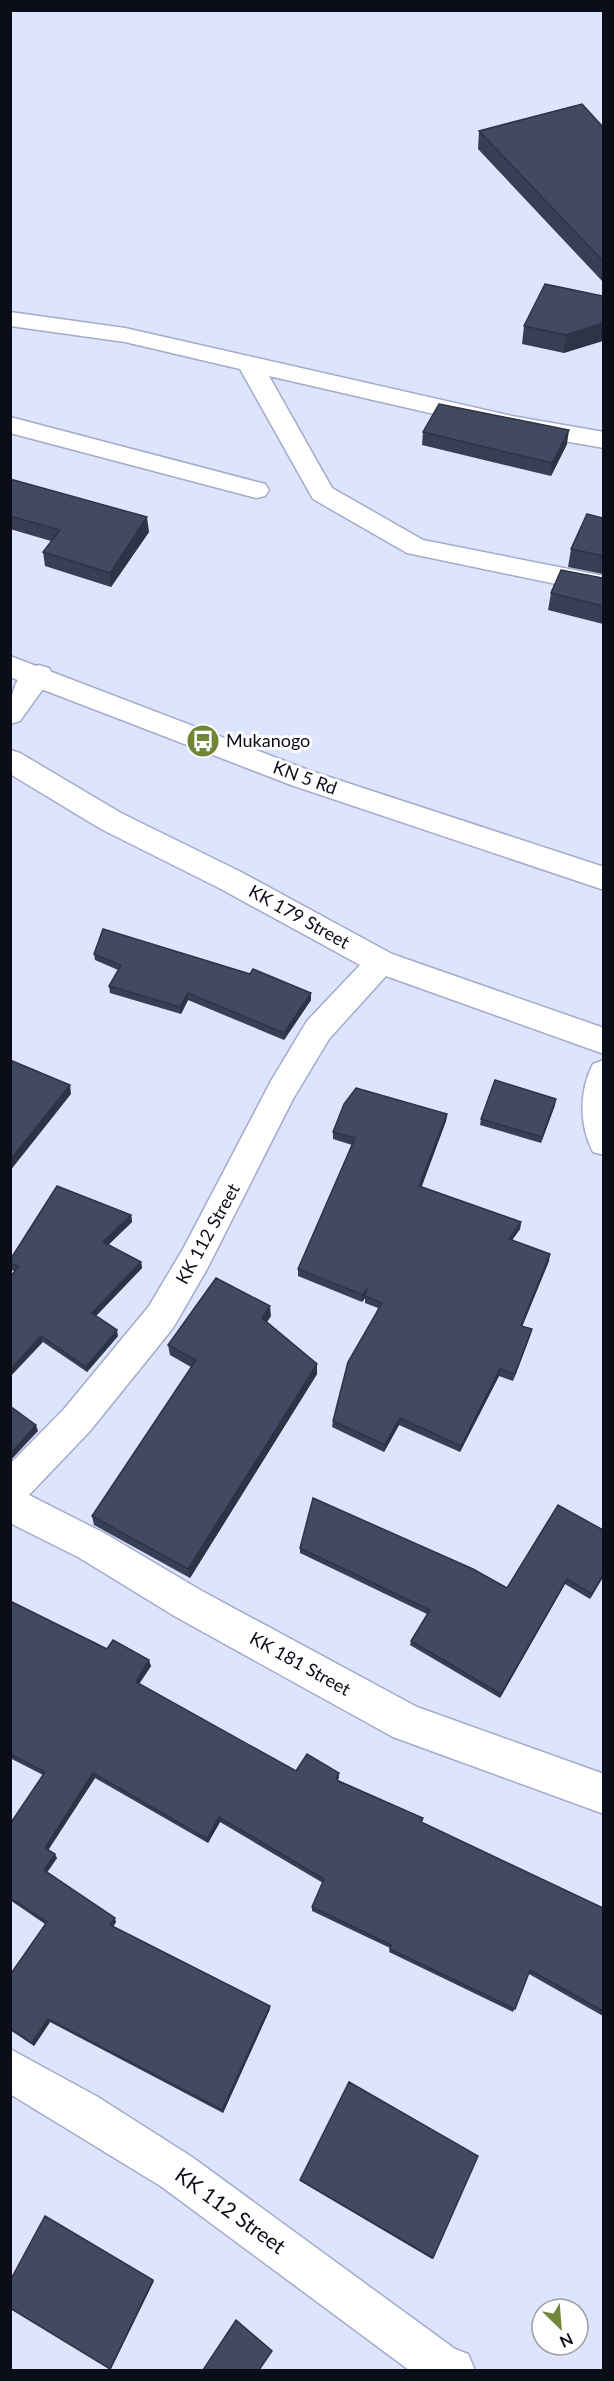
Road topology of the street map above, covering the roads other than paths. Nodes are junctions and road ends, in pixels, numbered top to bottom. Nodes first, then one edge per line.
1 (10, 319) edge
2 (249, 363) junction
3 (10, 425) edge
4 (603, 440) edge
5 (256, 490) dead end
6 (603, 585) edge
7 (10, 666) edge
8 (39, 675) junction
9 (10, 714) edge
10 (10, 760) edge
11 (603, 879) edge
12 (381, 962) junction
13 (603, 1041) edge
14 (603, 1072) edge
15 (603, 1142) edge
16 (10, 1489) edge
17 (10, 1504) edge
18 (603, 1794) edge
19 (10, 2070) edge
20 (446, 2368) edge

1 - 2 street
2 - 4 street
2 - 6 street
3 - 5 street
7 - 8 street, KN 5 Rd
8 - 9 street
8 - 11 street, KN 5 Rd
10 - 12 street, KK 179 Street
12 - 13 street, KK 179 Street
12 - 16 street, KK 112 Street
14 - 15 street
17 - 18 street, KK 181 Street
19 - 20 street, KK 112 Street

